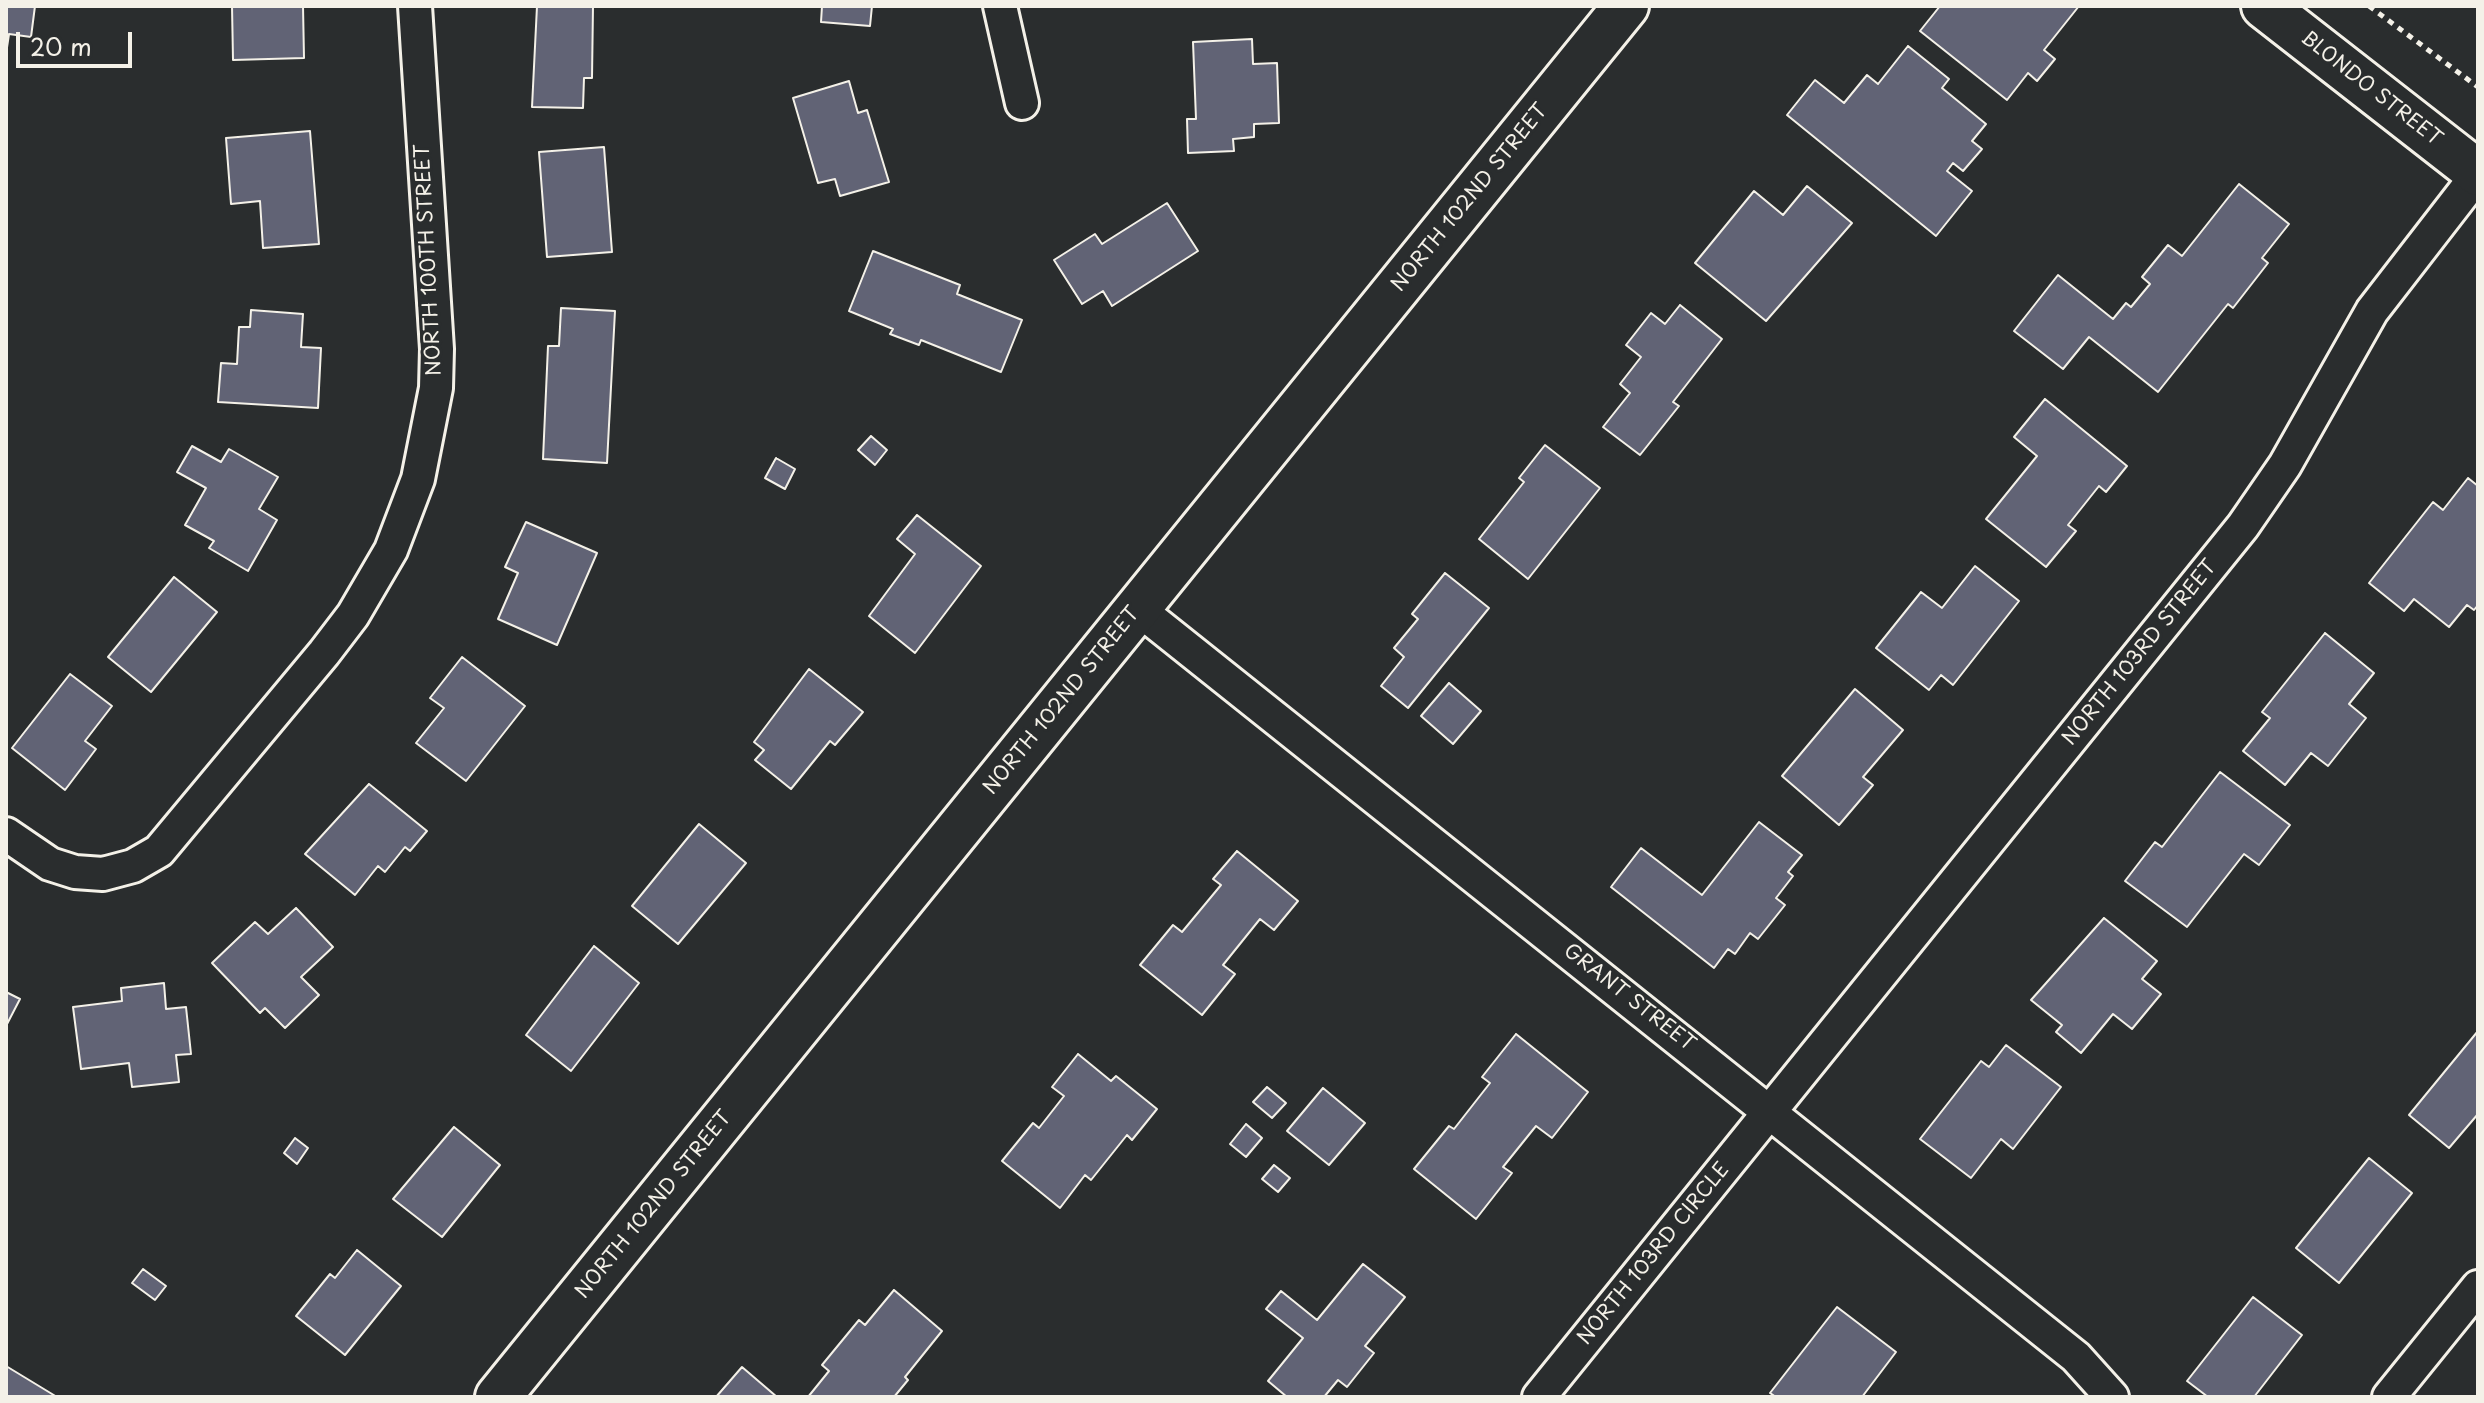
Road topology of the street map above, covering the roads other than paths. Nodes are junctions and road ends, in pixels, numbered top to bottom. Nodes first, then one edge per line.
1 (415, 6) edge
2 (1000, 6) edge
3 (1626, 6) edge
4 (2264, 6) edge
5 (1022, 103) dead end
6 (2478, 173) edge
7 (1137, 608) junction
8 (6, 834) edge
9 (1770, 1110) junction
10 (2478, 1287) edge
11 (498, 1397) edge
12 (1539, 1397) edge
13 (2112, 1397) edge
14 (2389, 1397) edge

1 - 8 street, NORTH 100TH STREET
2 - 5 street
3 - 7 main road, NORTH 102ND STREET
4 - 6 main road, BLONDO STREET
6 - 9 street, NORTH 103RD STREET
7 - 9 street, GRANT STREET
7 - 11 main road, NORTH 102ND STREET
9 - 12 street, NORTH 103RD CIRCLE
9 - 13 street, GRANT STREET
10 - 14 street

